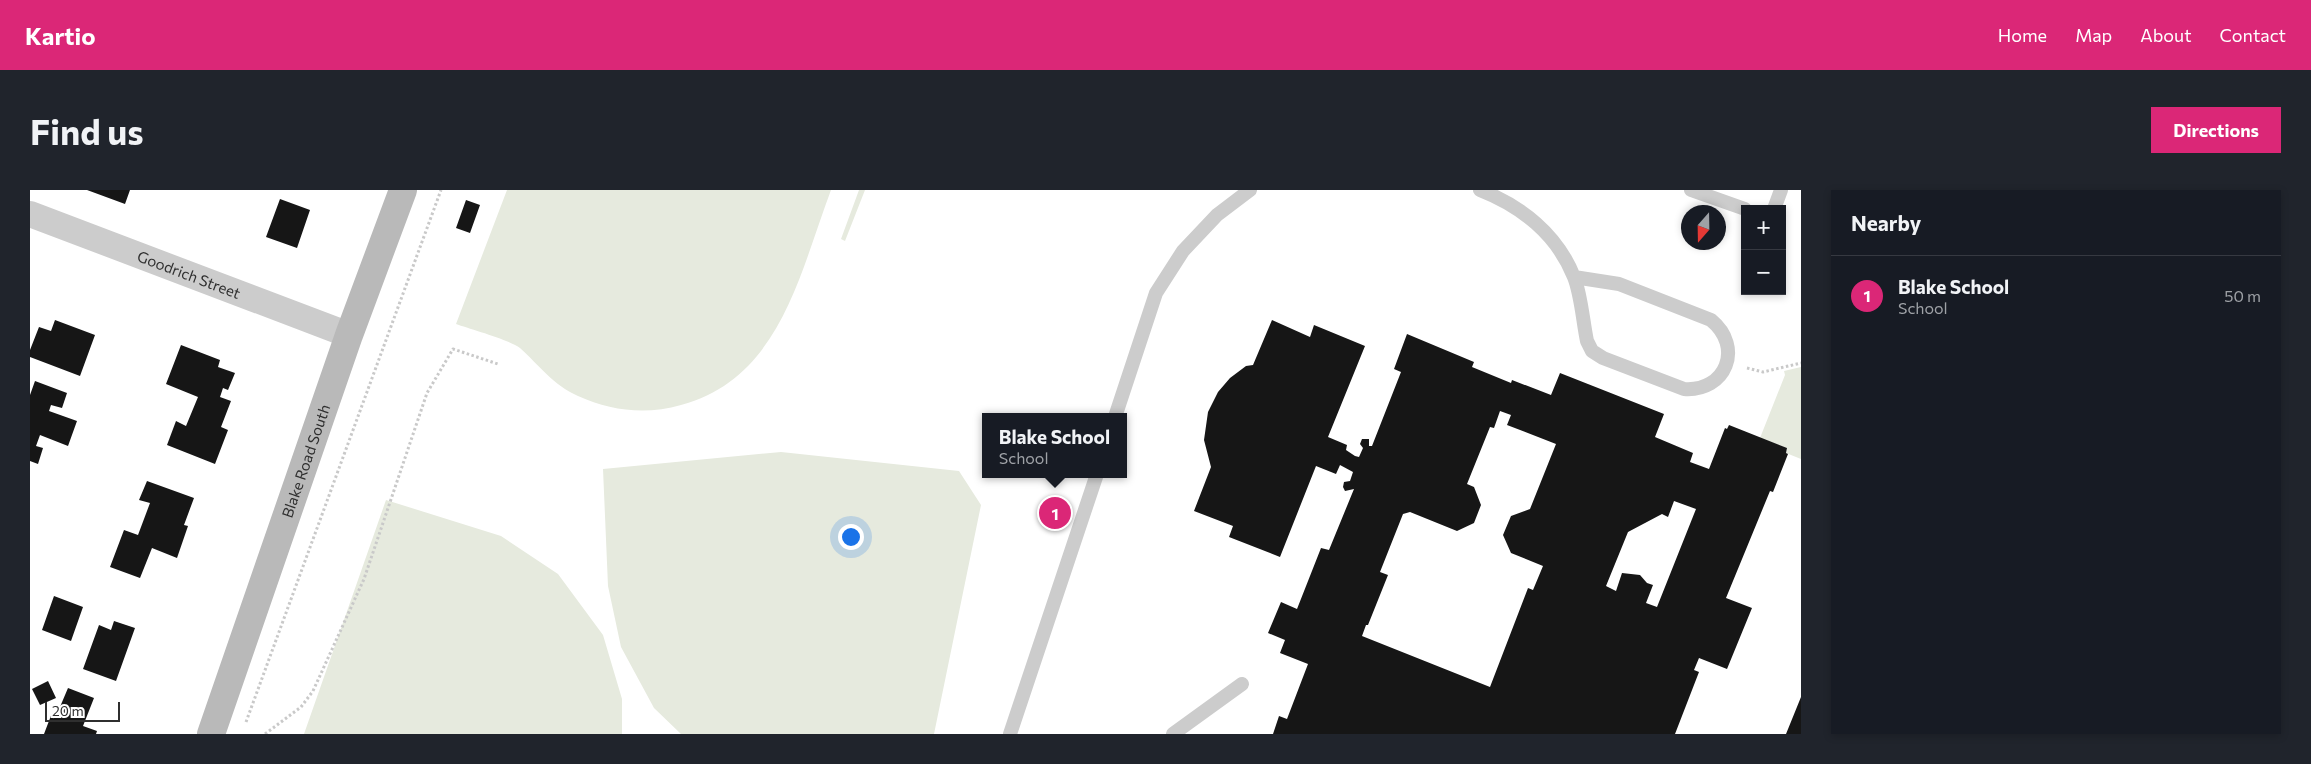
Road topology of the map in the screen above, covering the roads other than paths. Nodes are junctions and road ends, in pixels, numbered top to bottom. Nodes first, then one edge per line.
1 (403, 190) edge
2 (1250, 190) edge
3 (1480, 190) edge
4 (1691, 190) edge
5 (1781, 190) edge
6 (1775, 205) edge
7 (1741, 208) edge
8 (30, 214) edge
9 (1574, 277) junction
10 (349, 335) junction
11 (1116, 413) edge
12 (1096, 478) edge
13 (1242, 684) dead end
14 (211, 734) edge
15 (1010, 734) edge
16 (1173, 734) edge

1 - 10 street, Blake Road South
2 - 11 lane
3 - 9 lane
4 - 7 lane
5 - 6 lane
8 - 10 street, Goodrich Street
9 - 9 lane
10 - 14 street, Blake Road South
12 - 15 lane
13 - 16 lane

